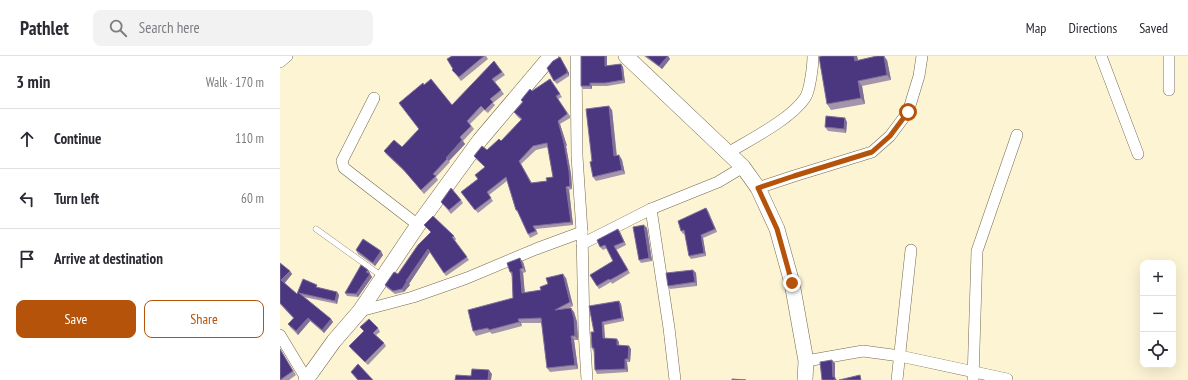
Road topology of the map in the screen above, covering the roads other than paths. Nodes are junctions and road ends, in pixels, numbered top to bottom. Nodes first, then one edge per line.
1 (287, 56) edge
2 (551, 56) edge
3 (576, 56) edge
4 (626, 56) edge
5 (814, 56) edge
6 (922, 56) edge
7 (1101, 56) edge
8 (1169, 56) edge
9 (280, 62) edge
10 (1170, 90) dead end
11 (374, 98) dead end
12 (1017, 135) dead end
13 (728, 153) junction
14 (1138, 154) dead end
15 (743, 167) junction
16 (758, 188) junction
17 (651, 209) junction
18 (418, 225) junction
19 (316, 229) dead end
20 (582, 232) junction
21 (582, 244) junction
22 (911, 250) dead end
23 (383, 277) junction
24 (360, 311) junction
25 (280, 335) edge
26 (900, 356) junction
27 (806, 361) junction
28 (973, 376) edge
29 (1007, 379) dead end
30 (307, 380) edge
31 (587, 380) edge
32 (675, 380) edge
33 (805, 380) edge
34 (897, 380) edge

1 - 9 street
2 - 18 street
3 - 20 street
4 - 13 street
5 - 13 street
6 - 16 street
7 - 14 street
8 - 10 street
11 - 18 street
12 - 28 street
13 - 15 street
15 - 16 street
15 - 17 street
16 - 27 street
17 - 21 street
17 - 32 street
18 - 23 street
19 - 23 lane
20 - 21 street
20 - 24 street
21 - 31 street
22 - 26 street
23 - 24 street
24 - 30 street
25 - 30 street
26 - 27 street
26 - 28 street
26 - 34 street
27 - 33 street
28 - 29 street

